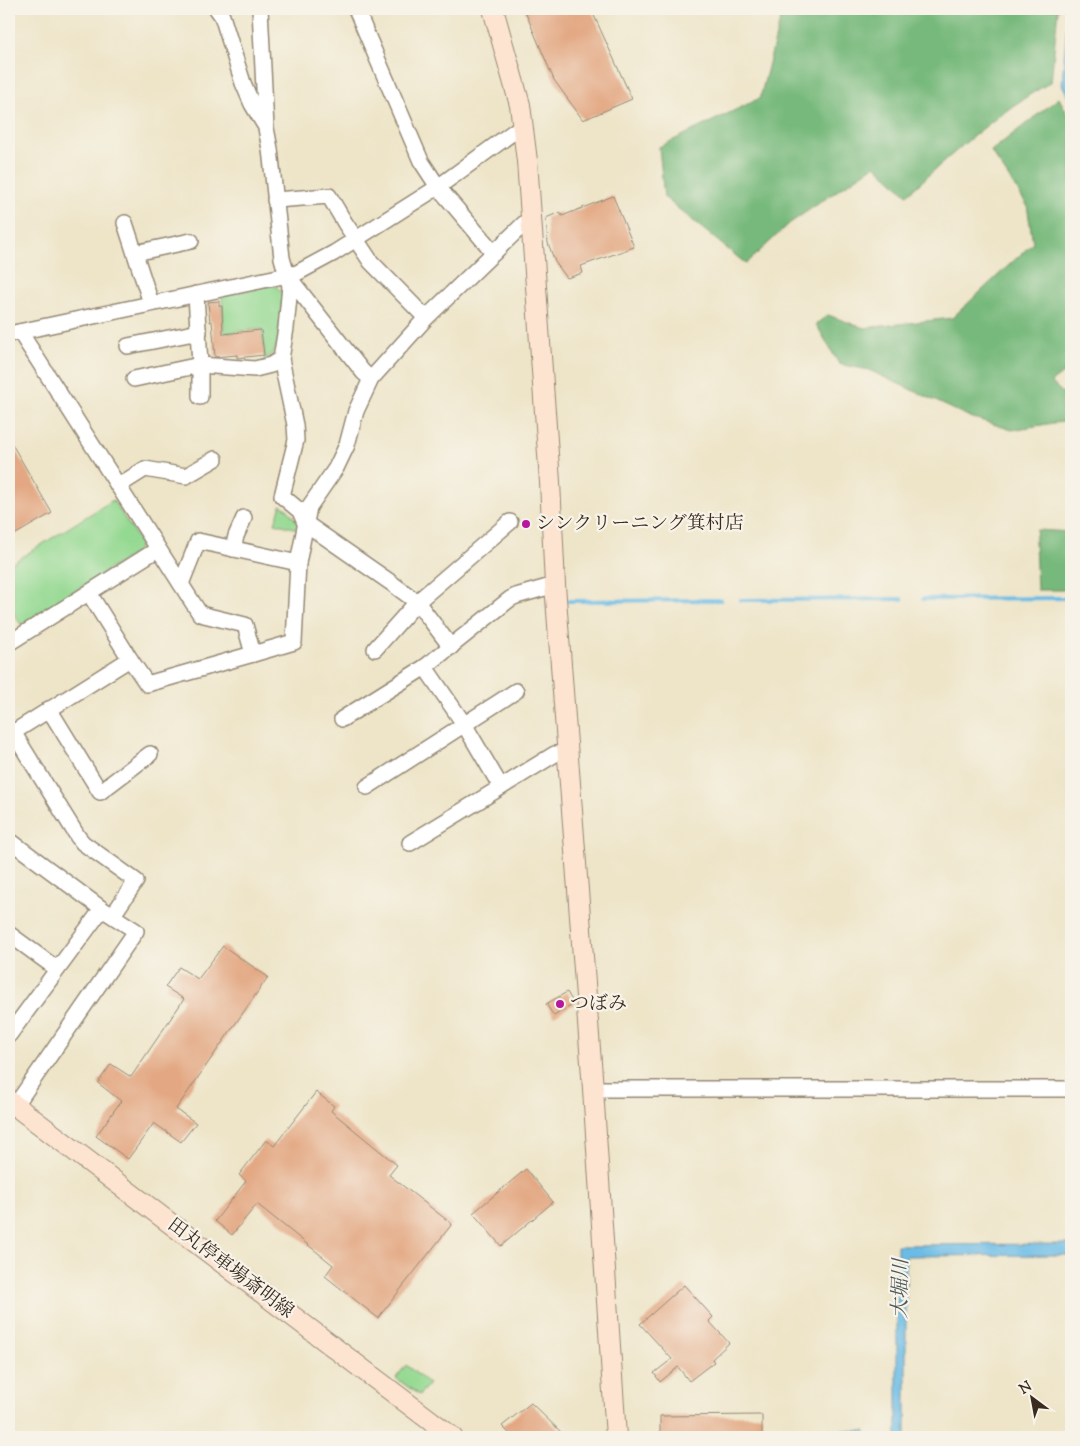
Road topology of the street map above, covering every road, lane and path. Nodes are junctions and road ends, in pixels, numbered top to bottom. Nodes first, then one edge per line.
1 (217, 9) edge
2 (260, 9) edge
3 (356, 9) edge
4 (493, 9) edge
5 (523, 125) junction
6 (266, 128) junction
7 (438, 187) junction
8 (275, 200) junction
9 (532, 216) junction
10 (126, 223) dead end
11 (355, 239) junction
12 (191, 241) dead end
13 (135, 253) junction
14 (494, 253) junction
15 (287, 275) junction
16 (196, 294) junction
17 (151, 303) junction
18 (426, 318) junction
19 (199, 332) junction
20 (14, 333) edge
21 (128, 346) dead end
22 (281, 359) junction
23 (200, 365) junction
24 (134, 379) dead end
25 (371, 379) junction
26 (200, 397) dead end
27 (215, 459) dead end
28 (118, 486) junction
29 (244, 518) dead end
30 (510, 522) dead end
31 (305, 523) junction
32 (158, 549) junction
33 (234, 549) junction
34 (298, 563) junction
35 (181, 584) junction
36 (555, 584) junction
37 (89, 593) junction
38 (417, 602) junction
39 (9, 643) edge
40 (451, 647) junction
41 (376, 649) dead end
42 (253, 654) junction
43 (130, 659) junction
44 (425, 667) junction
45 (516, 691) dead end
46 (50, 710) junction
47 (342, 719) dead end
48 (464, 724) junction
49 (11, 734) edge
50 (568, 753) junction
51 (150, 754) dead end
52 (367, 787) dead end
53 (501, 787) junction
54 (9, 840) edge
55 (410, 843) dead end
56 (107, 912) junction
57 (9, 934) edge
58 (57, 969) junction
59 (10, 1032) edge
60 (593, 1089) junction
61 (1071, 1089) edge
62 (12, 1103) edge
63 (452, 1437) edge
64 (616, 1437) edge

1 - 6 street
2 - 6 street
3 - 7 street
4 - 5 street
5 - 7 street
5 - 9 street
6 - 8 street
7 - 11 street
7 - 14 street
8 - 11 street
8 - 15 street
9 - 14 street
9 - 36 street
10 - 13 street
11 - 15 street
11 - 18 street
12 - 13 street
13 - 17 street
14 - 18 street
15 - 16 street
15 - 22 street
15 - 25 street
16 - 17 street
16 - 19 street
17 - 20 street
18 - 25 street
19 - 21 street
19 - 23 street
20 - 28 street
22 - 23 street
22 - 31 street
23 - 24 street
23 - 26 street
25 - 31 street
27 - 28 street
28 - 32 street
29 - 33 street
30 - 38 street
31 - 34 street
31 - 38 street
32 - 35 street
32 - 37 street
33 - 34 street
33 - 35 street
34 - 42 street
35 - 42 street
36 - 40 street
36 - 50 street
37 - 39 street
37 - 43 street
38 - 40 street
38 - 41 street
40 - 44 street
42 - 43 street
43 - 46 street
44 - 47 street
44 - 48 street
45 - 48 street
46 - 49 street
46 - 51 street
48 - 52 street
48 - 53 street
49 - 56 street
50 - 53 street
50 - 60 street
53 - 55 street
54 - 56 street
56 - 58 street
56 - 62 street
57 - 58 street
58 - 59 street
60 - 61 street
60 - 64 street
62 - 63 street, 田丸停車場斎明線

